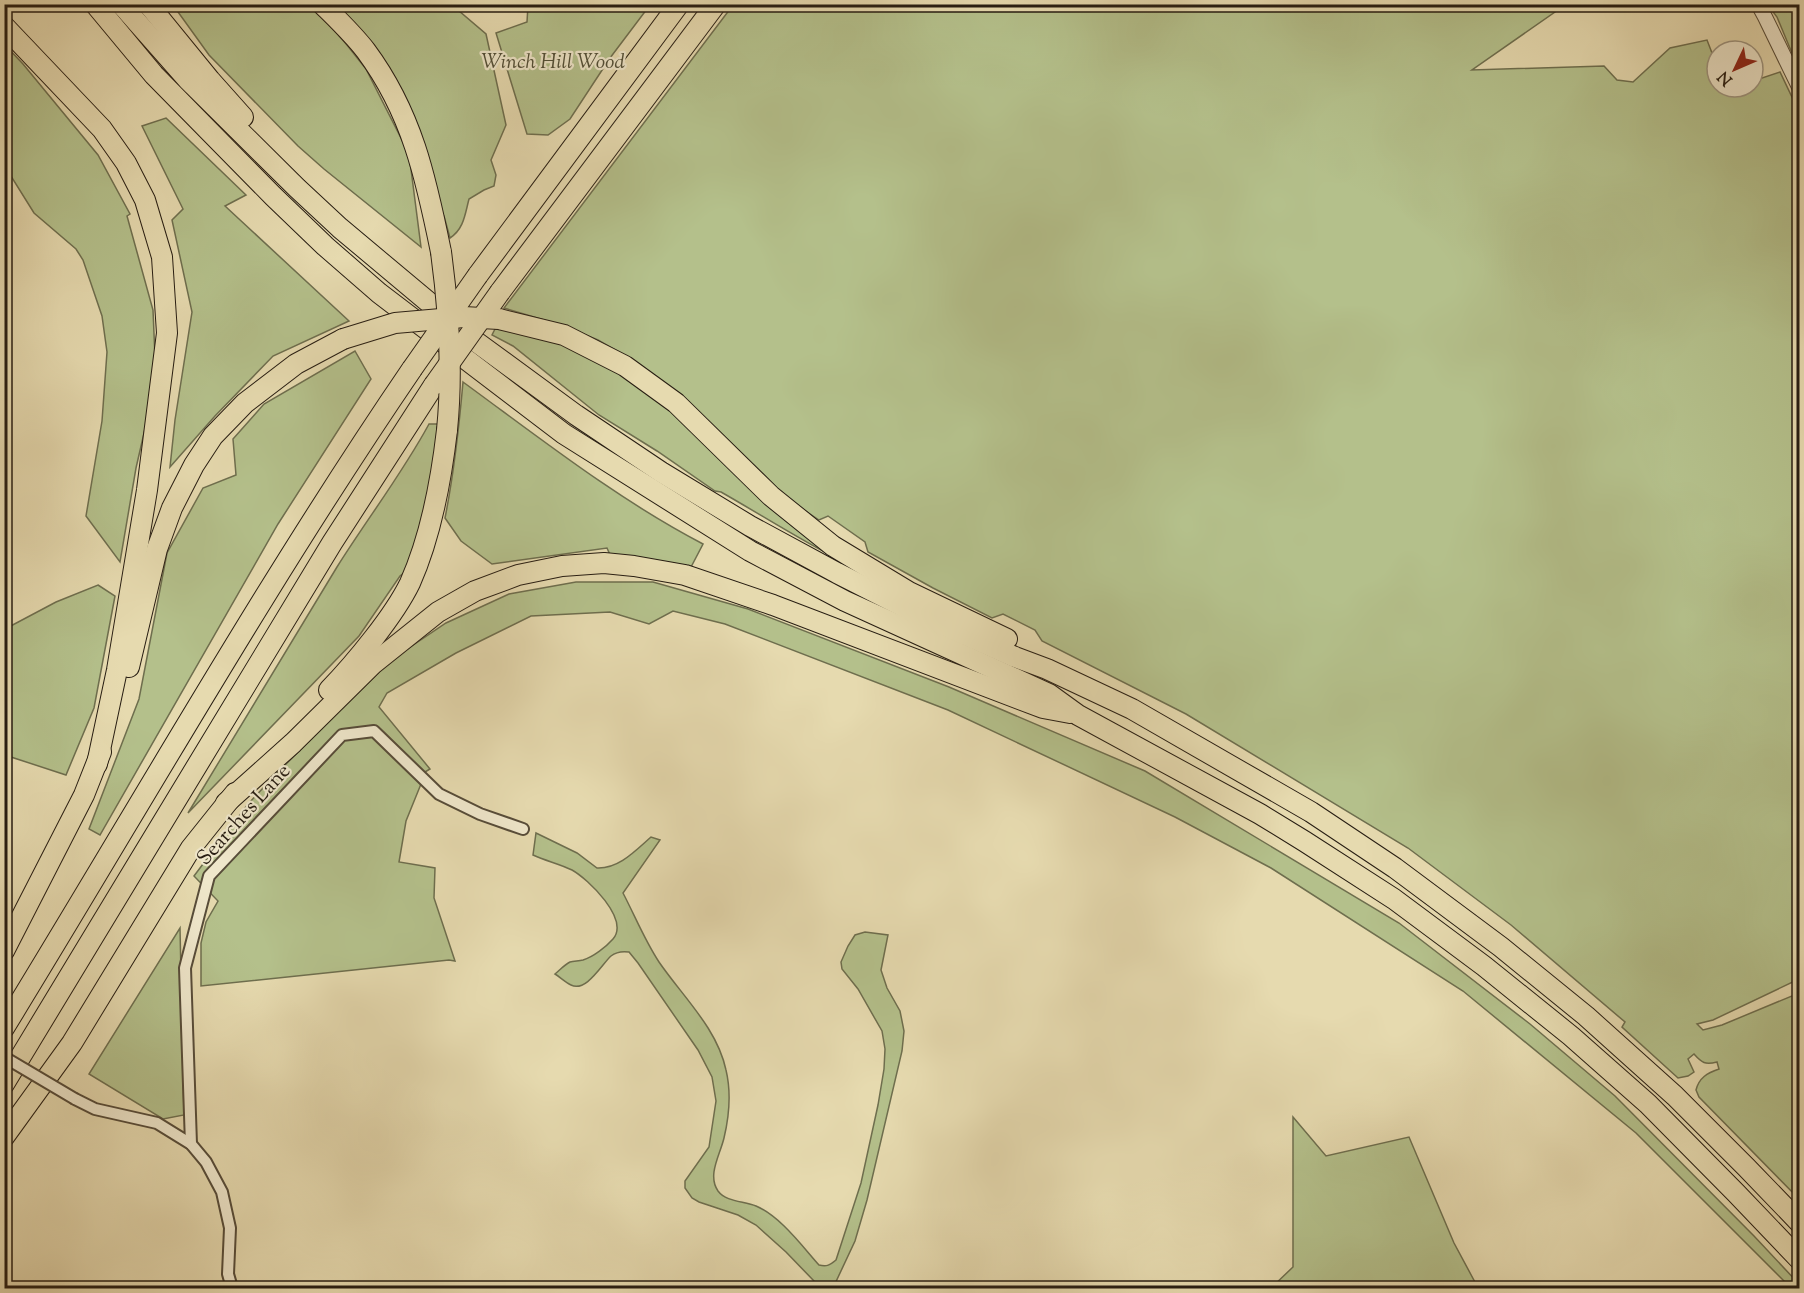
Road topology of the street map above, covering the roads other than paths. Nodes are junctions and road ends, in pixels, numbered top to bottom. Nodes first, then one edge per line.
1 (95, 4) edge
2 (121, 4) edge
3 (148, 4) edge
4 (322, 4) edge
5 (679, 4) edge
6 (716, 4) edge
7 (1758, 4) edge
8 (4, 26) edge
9 (1800, 89) edge
10 (297, 188) junction
11 (1047, 669) junction
12 (1078, 715) junction
13 (97, 764) junction
14 (226, 803) junction
15 (524, 829) dead end
16 (4, 951) edge
17 (4, 1028) edge
18 (4, 1057) edge
19 (4, 1084) edge
20 (4, 1137) edge
21 (190, 1144) junction
22 (1800, 1223) edge
23 (1800, 1260) edge
24 (232, 1288) edge

1 - 12 highway
2 - 10 highway
3 - 10 highway
4 - 14 highway, bridge
5 - 17 highway, bridge
6 - 19 highway, bridge
7 - 9 street
8 - 13 highway
10 - 11 highway
11 - 13 highway, bridge
11 - 22 highway
12 - 14 highway
12 - 23 highway
13 - 16 highway
14 - 20 highway
15 - 21 street, Searches Lane
18 - 21 street, bridge
21 - 24 street

